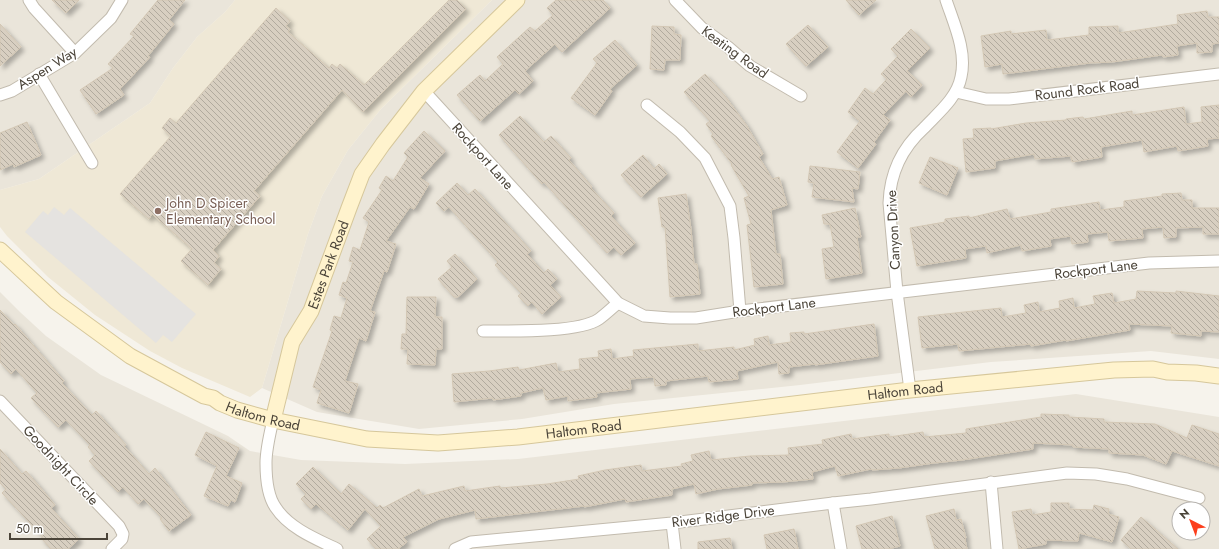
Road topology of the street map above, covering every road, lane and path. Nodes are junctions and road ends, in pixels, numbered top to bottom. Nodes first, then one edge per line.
1 (29, 0) edge
2 (122, 0) edge
3 (517, 0) edge
4 (675, 0) edge
5 (946, 0) edge
6 (75, 53) junction
7 (39, 74) junction
8 (1219, 74) edge
9 (424, 91) junction
10 (956, 92) junction
11 (0, 95) edge
12 (801, 96) dead end
13 (648, 105) dead end
14 (92, 164) dead end
15 (0, 250) edge
16 (1219, 261) edge
17 (897, 292) junction
18 (618, 302) junction
19 (740, 311) junction
20 (483, 331) dead end
21 (1219, 376) edge
22 (910, 390) junction
23 (0, 401) edge
24 (273, 420) junction
25 (991, 482) junction
26 (1199, 498) dead end
27 (832, 503) junction
28 (672, 523) junction
29 (112, 549) edge
30 (337, 549) edge
31 (455, 549) edge
32 (675, 549) edge
33 (841, 549) edge
34 (997, 549) edge

1 - 6 street
2 - 6 street, Aspen Way
3 - 9 main road, Estes Park Road
4 - 12 street, Keating Road
5 - 10 street, Canyon Drive
6 - 7 street, Aspen Way
7 - 11 street, Aspen Way
7 - 14 street
8 - 10 street, Round Rock Road
9 - 18 street, Rockport Lane
9 - 24 main road, Estes Park Road
10 - 17 street, Canyon Drive
13 - 19 street
15 - 24 main road, Haltom Road
16 - 17 street, Rockport Lane
17 - 19 street, Rockport Lane
17 - 22 street, Canyon Drive
18 - 19 street, Rockport Lane
18 - 20 street
21 - 22 main road, Haltom Road
22 - 24 main road, Haltom Road
23 - 29 street, Goodnight Circle
24 - 30 street, Estes Park Road
25 - 26 street, River Ridge Drive
25 - 27 street, River Ridge Drive
25 - 34 street
27 - 28 street, River Ridge Drive
27 - 33 street
28 - 31 street, River Ridge Drive
28 - 32 street

